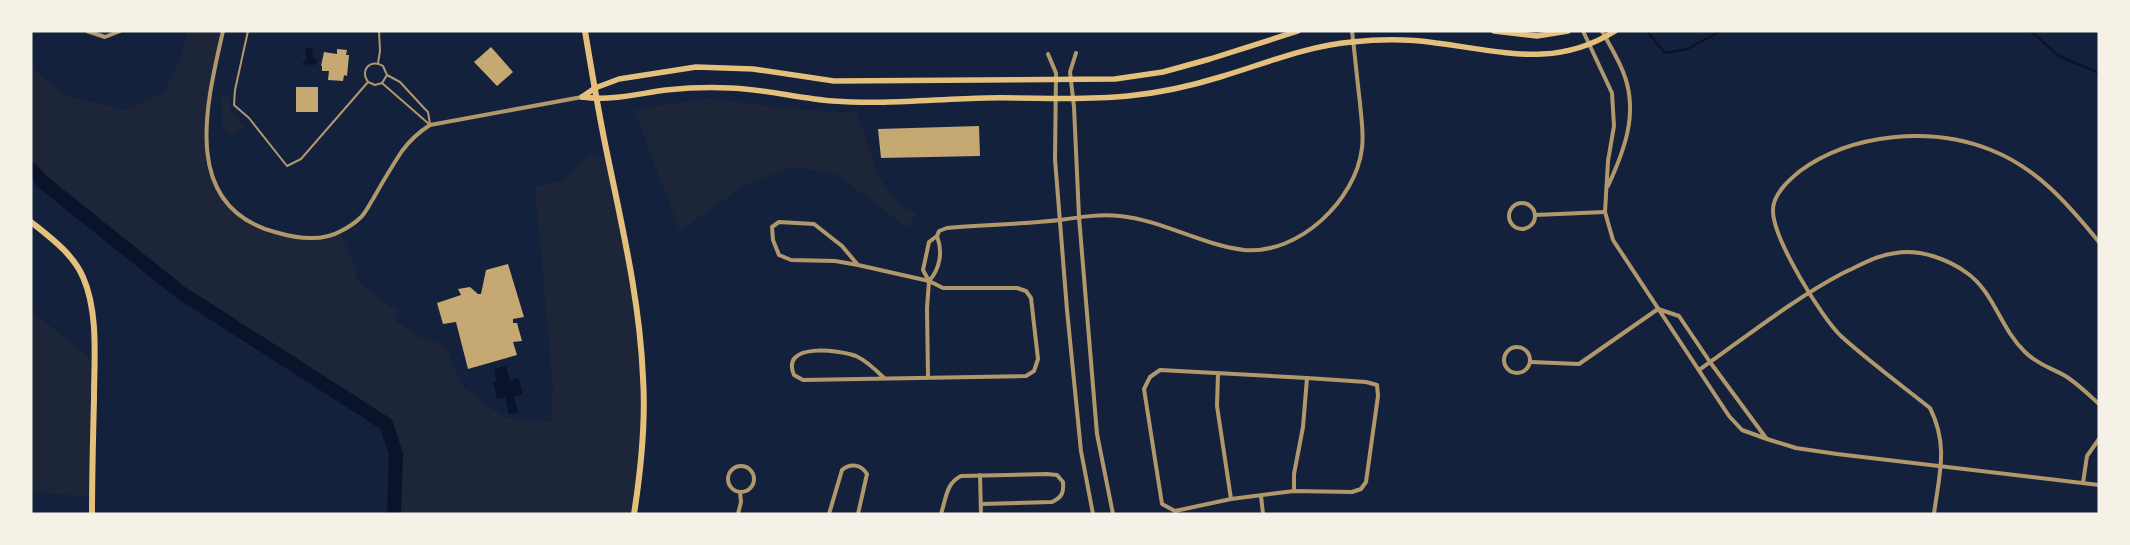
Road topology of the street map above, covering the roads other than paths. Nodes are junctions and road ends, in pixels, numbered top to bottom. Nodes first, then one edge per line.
1 (87, 31) edge
2 (120, 31) edge
3 (223, 31) edge
4 (248, 31) edge
5 (379, 31) edge
6 (584, 31) edge
7 (1298, 31) edge
8 (1352, 31) edge
9 (1494, 31) edge
10 (1568, 31) edge
11 (1583, 31) edge
12 (1615, 31) edge
13 (1604, 34) edge
14 (1353, 42) junction
15 (1590, 45) junction
16 (1076, 53) dead end
17 (1048, 54) dead end
18 (378, 63) junction
19 (387, 75) junction
20 (1071, 79) junction
21 (1056, 80) junction
22 (368, 82) junction
23 (382, 83) junction
24 (595, 88) junction
25 (582, 97) junction
26 (1055, 98) junction
27 (1073, 98) junction
28 (597, 99) junction
29 (430, 125) junction
30 (1607, 188) junction
31 (1605, 212) junction
32 (1535, 215) junction
33 (1079, 217) junction
34 (1061, 220) junction
35 (31, 222) edge
36 (937, 236) junction
37 (2099, 242) edge
38 (858, 265) junction
39 (929, 281) junction
40 (1810, 291) junction
41 (1658, 309) junction
42 (1531, 362) junction
43 (1710, 362) junction
44 (1698, 370) junction
45 (1218, 373) junction
46 (928, 377) junction
47 (884, 378) junction
48 (1307, 378) junction
49 (2099, 404) edge
50 (2099, 439) edge
51 (1767, 440) junction
52 (1940, 465) junction
53 (980, 475) junction
54 (2083, 483) junction
55 (2099, 485) edge
56 (1294, 491) junction
57 (740, 492) junction
58 (1261, 496) junction
59 (1231, 498) junction
60 (981, 504) junction
61 (92, 514) edge
62 (634, 514) edge
63 (738, 514) edge
64 (829, 514) edge
65 (858, 514) edge
66 (942, 514) edge
67 (981, 514) edge
68 (1093, 514) edge
69 (1113, 514) edge
70 (1263, 514) edge
71 (1934, 514) edge

1 - 2 street
3 - 29 street
4 - 22 lane
5 - 18 lane
6 - 24 main road
7 - 20 main road
8 - 14 street
9 - 10 main road
11 - 15 street
12 - 13 main road
13 - 15 main road
13 - 30 street
14 - 15 main road
14 - 27 main road
14 - 33 street
15 - 30 street
16 - 20 street
17 - 21 street
18 - 19 lane
18 - 22 lane
19 - 23 lane
19 - 29 lane
20 - 21 main road
20 - 27 street
21 - 24 main road
21 - 26 street
22 - 23 lane
23 - 29 lane
24 - 25 main road
24 - 28 main road
25 - 28 main road
25 - 29 street
26 - 27 main road
26 - 28 main road
26 - 34 street
27 - 33 street
28 - 62 main road
30 - 31 street
31 - 32 street
31 - 41 street
32 - 32 street
33 - 34 street
33 - 69 street
34 - 36 street
34 - 68 street
35 - 61 main road
36 - 39 street
36 - 39 street
37 - 40 street
38 - 38 street
38 - 39 street
39 - 46 street
39 - 46 street
40 - 43 street
40 - 49 street
40 - 52 street
41 - 42 street
41 - 43 street
41 - 44 street
42 - 42 street
43 - 44 street
43 - 51 street
44 - 51 street
45 - 48 street
45 - 59 street
45 - 59 street
46 - 47 street
47 - 47 street
48 - 56 street
48 - 56 street
50 - 54 street
51 - 52 street
52 - 54 street
52 - 71 street
53 - 60 street
53 - 60 street
53 - 66 street
54 - 55 street
56 - 58 street
57 - 57 street
57 - 63 street
58 - 59 street
58 - 70 street
60 - 67 street
64 - 65 street

